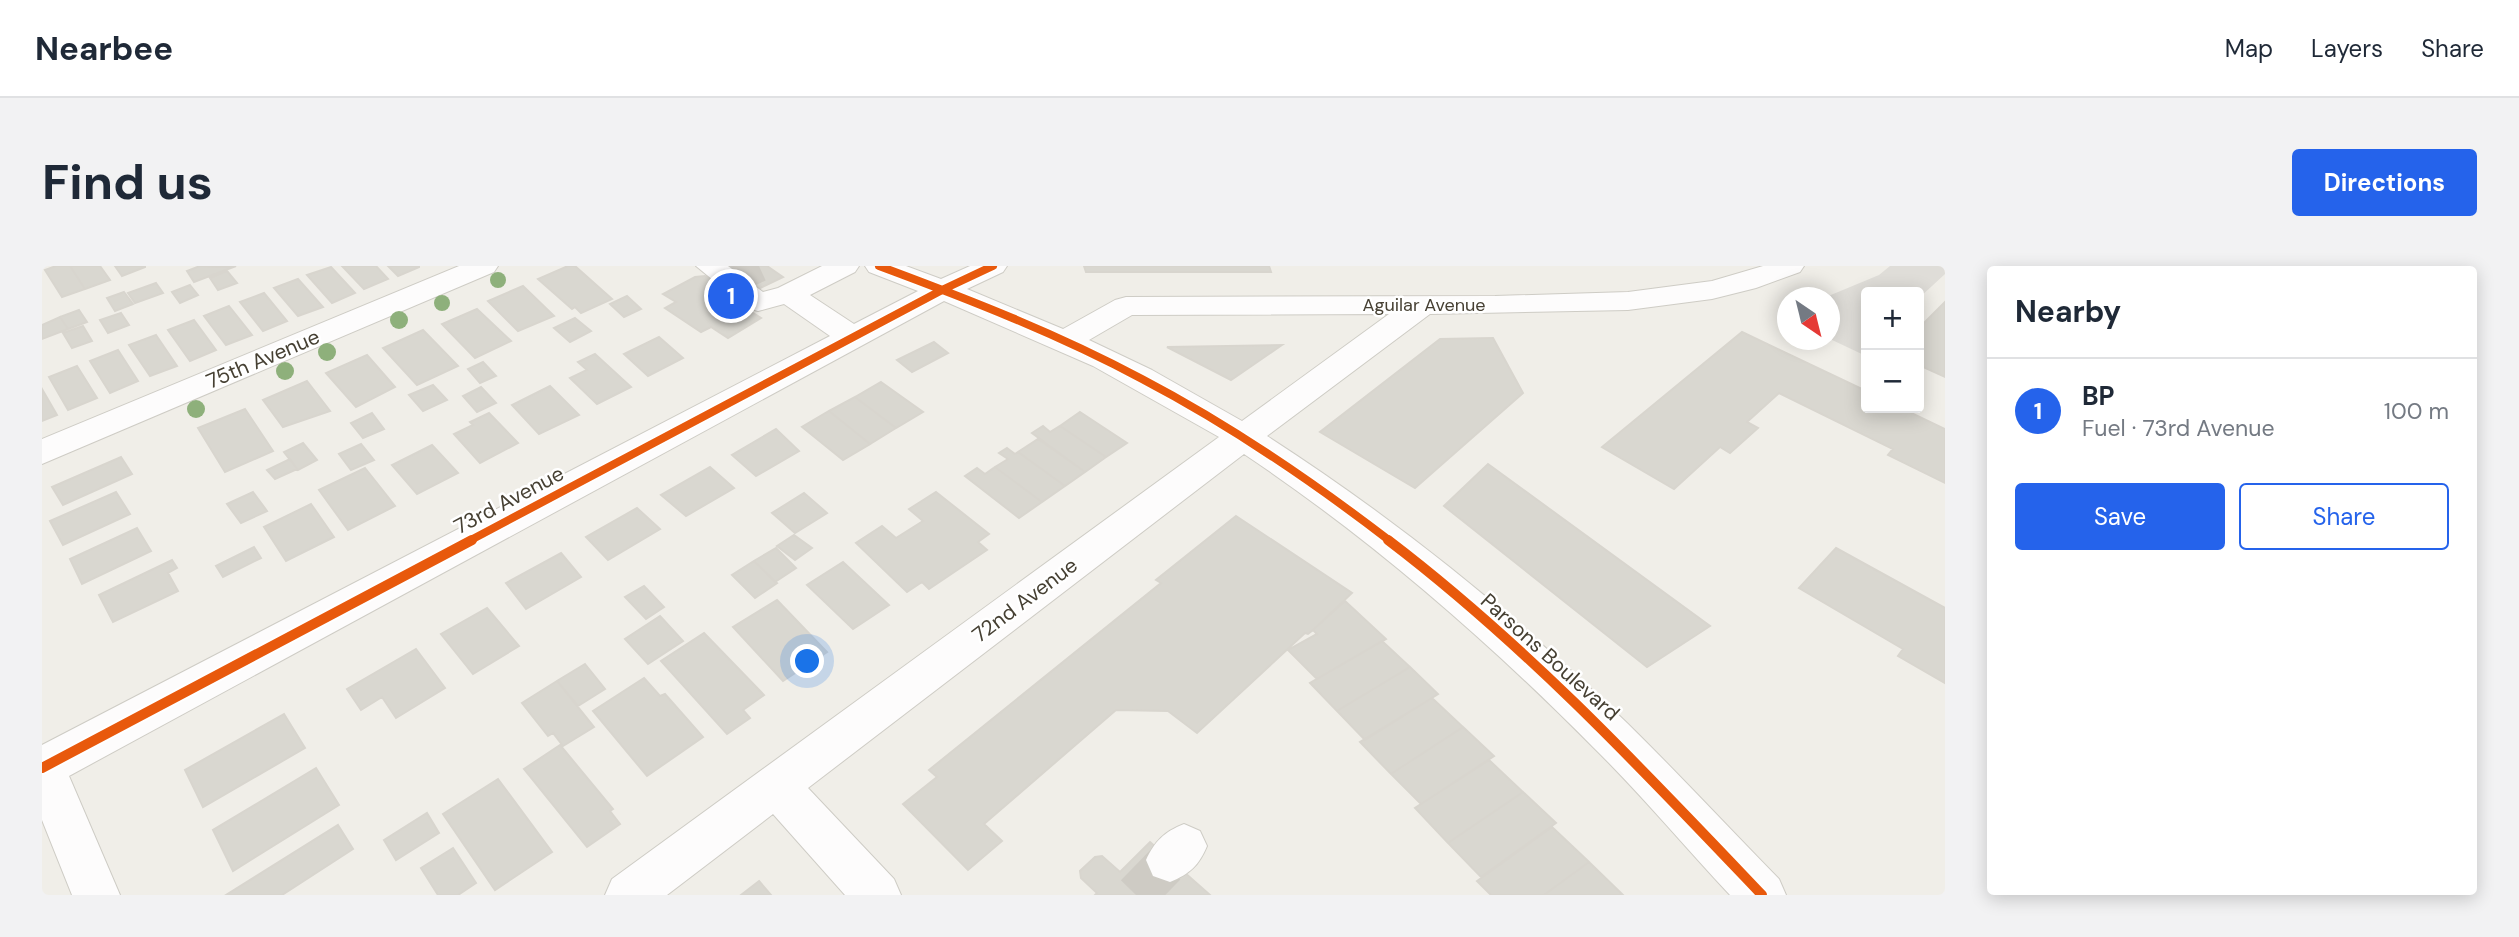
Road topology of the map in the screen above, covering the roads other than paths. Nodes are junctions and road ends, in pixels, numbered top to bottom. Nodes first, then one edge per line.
1 (484, 266) edge
2 (845, 266) edge
3 (879, 266) edge
4 (993, 266) edge
5 (1790, 266) edge
6 (724, 274) edge
7 (795, 282) edge
8 (944, 289) junction
9 (1423, 305) junction
10 (852, 338) junction
11 (1064, 341) junction
12 (1243, 438) junction
13 (42, 452) edge
14 (42, 767) edge
15 (776, 785) junction
16 (96, 895) edge
17 (629, 895) edge
18 (877, 895) edge
19 (1762, 895) edge

1 - 13 street, 75th Avenue
2 - 7 street
3 - 8 street, Parsons Boulevard
4 - 8 street, 73rd Avenue
5 - 9 street, Aguilar Avenue
6 - 7 street
7 - 10 street
8 - 10 street, 73rd Avenue
8 - 11 street, Parsons Boulevard
9 - 11 street, Aguilar Avenue
9 - 12 street, 72nd Avenue
10 - 14 street, 73rd Avenue
11 - 12 street, Parsons Boulevard
12 - 15 street, 72nd Avenue
12 - 19 street, Parsons Boulevard
14 - 16 street
15 - 17 street, 72nd Avenue
15 - 18 street

